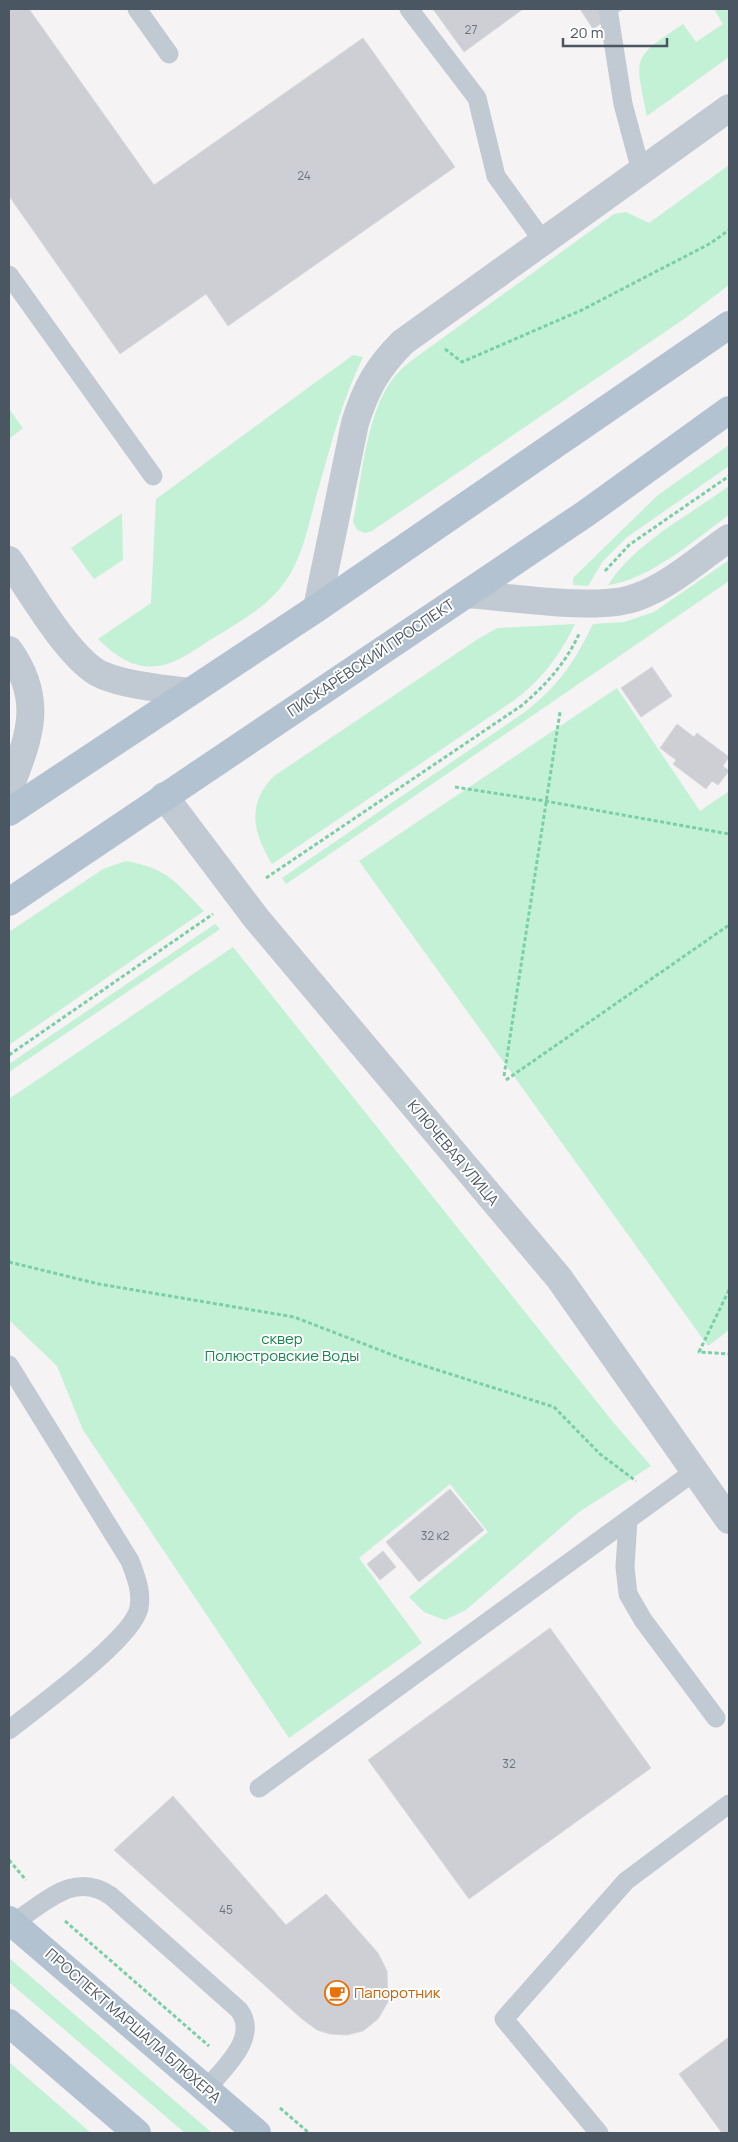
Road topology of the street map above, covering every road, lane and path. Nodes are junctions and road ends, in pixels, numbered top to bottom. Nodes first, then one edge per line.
1 (137, 9) edge
2 (409, 9) edge
3 (608, 9) edge
4 (169, 54) dead end
5 (729, 108) edge
6 (641, 171) junction
7 (729, 230) edge
8 (543, 241) junction
9 (9, 275) edge
10 (729, 325) edge
11 (419, 330) junction
12 (729, 410) edge
13 (153, 476) dead end
14 (729, 476) edge
15 (729, 538) edge
16 (9, 560) edge
17 (602, 577) dead end
18 (467, 594) junction
19 (317, 608) junction
20 (579, 633) dead end
21 (9, 650) edge
22 (188, 692) junction
23 (560, 712) dead end
24 (455, 788) dead end
25 (9, 790) edge
26 (164, 796) junction
27 (545, 800) junction
28 (9, 812) edge
29 (729, 834) edge
30 (239, 896) junction
31 (9, 902) edge
32 (729, 925) edge
33 (9, 1055) edge
34 (9, 1262) edge
35 (729, 1290) edge
36 (729, 1354) edge
37 (9, 1365) edge
38 (695, 1471) junction
39 (659, 1498) junction
40 (628, 1520) junction
41 (729, 1520) edge
42 (716, 1718) dead end
43 (9, 1730) edge
44 (260, 1788) dead end
45 (729, 1804) edge
46 (44, 1903) junction
47 (11, 1921) edge
48 (9, 2023) edge
49 (228, 2062) junction
50 (206, 2090) junction
51 (278, 2106) dead end
52 (137, 2133) edge
53 (257, 2133) edge
54 (309, 2133) edge
55 (600, 2133) edge

1 - 4 lane
2 - 8 lane
3 - 6 lane
5 - 6 street
6 - 8 street
7 - 11 path
8 - 11 street
9 - 13 lane
10 - 19 main road
11 - 19 street
12 - 18 main road, ПИСКАРЁВСКИЙ ПРОСПЕКТ
14 - 17 path
15 - 18 street
16 - 22 street
18 - 26 main road, ПИСКАРЁВСКИЙ ПРОСПЕКТ
19 - 22 main road
20 - 30 path
21 - 25 street
22 - 28 main road
23 - 27 path
24 - 27 path
26 - 30 street, КЛЮЧЕВАЯ УЛИЦА
26 - 31 main road, ПИСКАРЁВСКИЙ ПРОСПЕКТ
27 - 29 path
27 - 32 path
30 - 33 path
30 - 38 street, КЛЮЧЕВАЯ УЛИЦА
34 - 39 path
35 - 36 path
37 - 43 lane
38 - 39 lane
38 - 41 street, КЛЮЧЕВАЯ УЛИЦА
39 - 40 lane
40 - 42 lane
40 - 44 lane
45 - 55 lane
46 - 47 lane
46 - 49 path
46 - 49 lane
47 - 50 main road, ПРОСПЕКТ МАРШАЛА БЛЮХЕРА
48 - 52 main road
49 - 50 lane
50 - 53 main road, ПРОСПЕКТ МАРШАЛА БЛЮХЕРА
51 - 54 path

